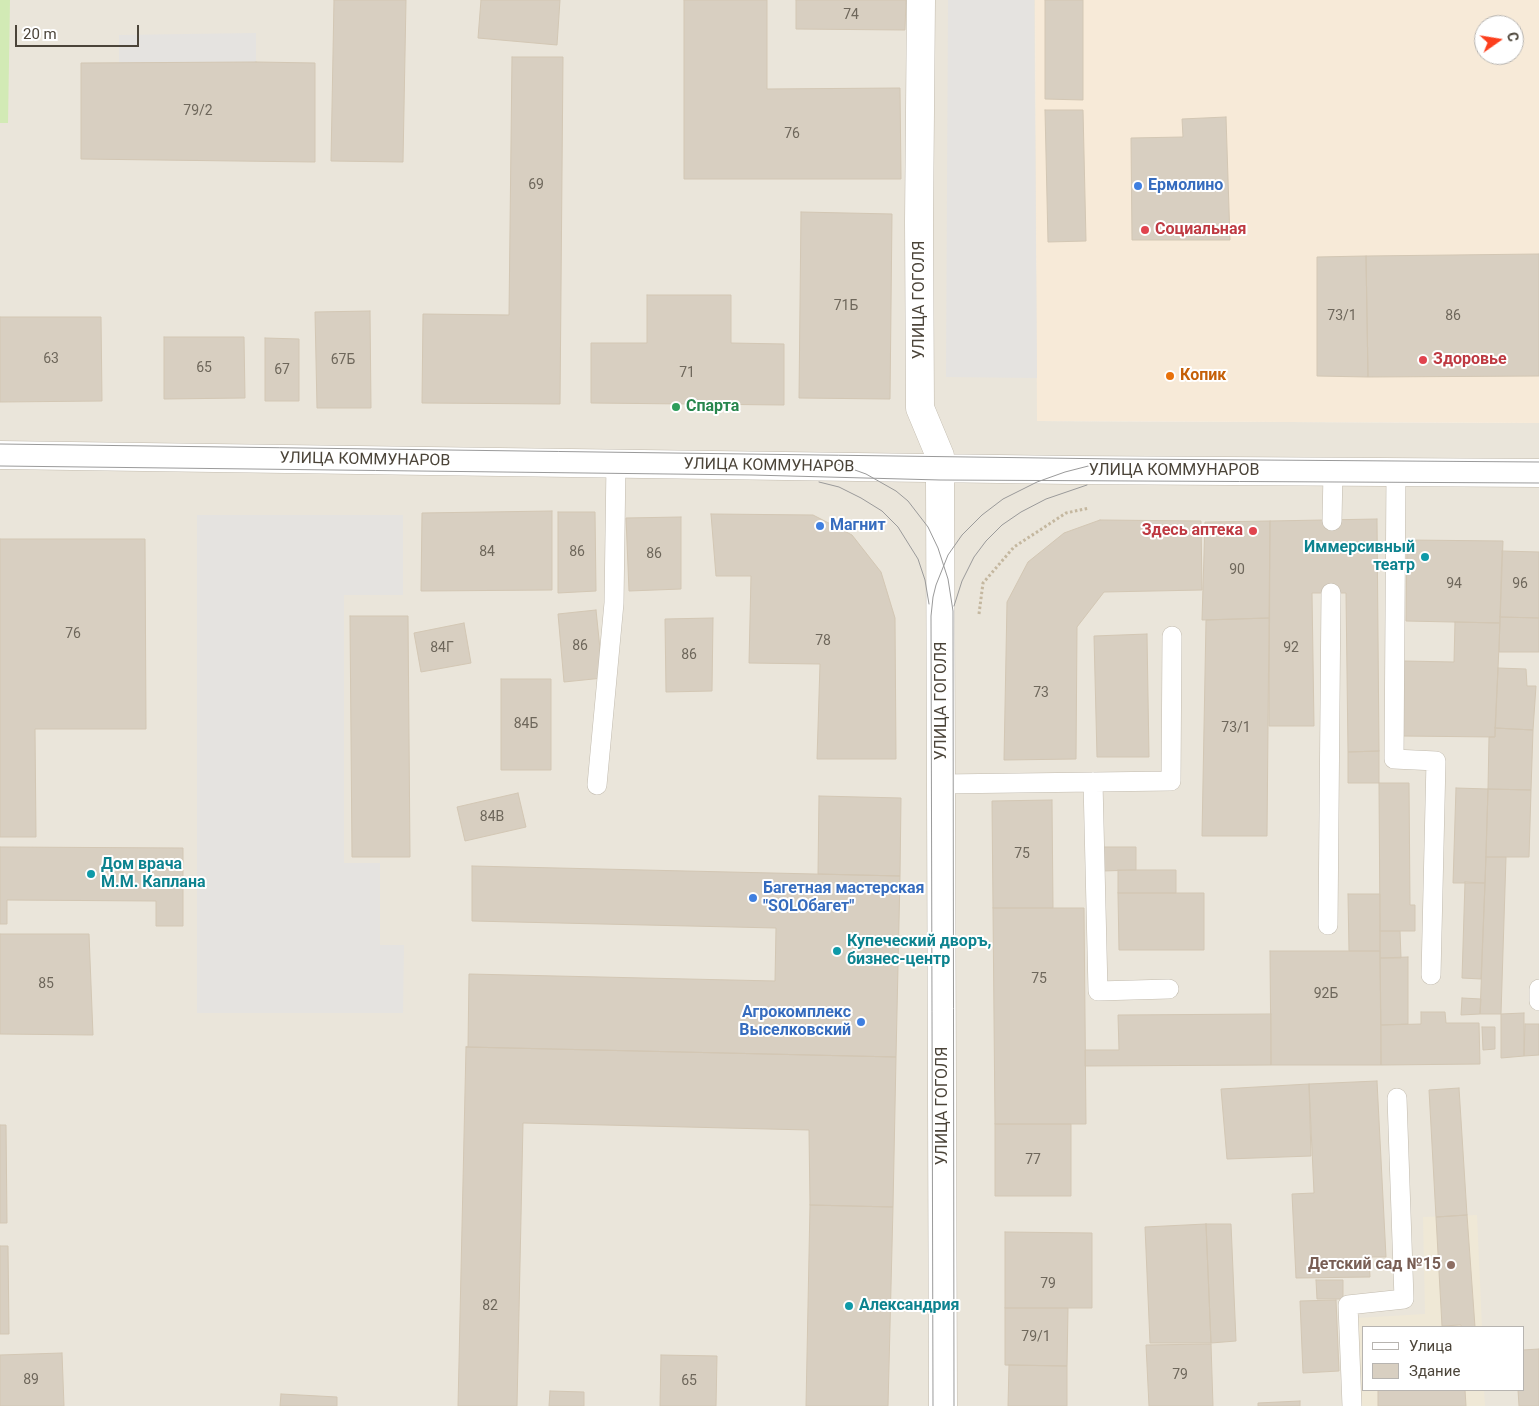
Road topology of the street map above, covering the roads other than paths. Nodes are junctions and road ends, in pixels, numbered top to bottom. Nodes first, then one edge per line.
1 (921, 0) edge
2 (0, 455) edge
3 (616, 463) junction
4 (940, 468) junction
5 (1333, 472) junction
6 (1396, 472) junction
7 (1539, 473) edge
8 (1332, 521) dead end
9 (1331, 593) dead end
10 (1172, 636) dead end
11 (1093, 782) junction
12 (942, 784) junction
13 (597, 785) dead end
14 (1328, 925) dead end
15 (1431, 975) dead end
16 (1539, 988) edge
17 (1169, 989) dead end
18 (1539, 1001) edge
19 (1397, 1098) dead end
20 (943, 1406) edge
21 (1352, 1406) edge

1 - 4 street, УЛИЦА ГОГОЛЯ
2 - 3 street, УЛИЦА КОММУНАРОВ
3 - 4 street, УЛИЦА КОММУНАРОВ
3 - 13 lane
4 - 5 street, УЛИЦА КОММУНАРОВ
4 - 12 street, УЛИЦА ГОГОЛЯ
5 - 6 street, УЛИЦА КОММУНАРОВ
5 - 8 lane
6 - 7 street, УЛИЦА КОММУНАРОВ
6 - 15 lane
9 - 14 lane
10 - 11 lane
11 - 12 lane
11 - 17 lane
12 - 20 street, УЛИЦА ГОГОЛЯ
16 - 18 lane
19 - 21 lane

